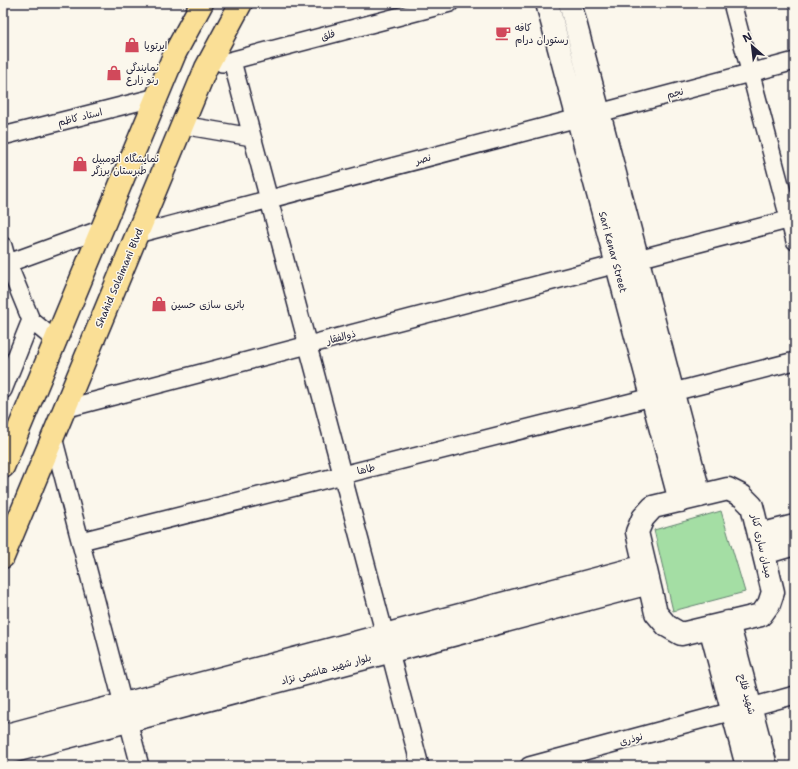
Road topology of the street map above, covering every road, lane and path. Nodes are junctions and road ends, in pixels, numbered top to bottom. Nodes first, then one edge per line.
1 (202, 3) edge
2 (241, 3) edge
3 (450, 3) edge
4 (547, 3) edge
5 (570, 3) edge
6 (732, 3) edge
7 (232, 61) junction
8 (795, 61) edge
9 (206, 68) junction
10 (751, 73) junction
11 (157, 97) junction
12 (599, 113) junction
13 (578, 118) junction
14 (182, 125) junction
15 (3, 136) edge
16 (252, 137) junction
17 (269, 199) junction
18 (792, 219) edge
19 (102, 229) junction
20 (137, 234) junction
21 (795, 241) edge
22 (3, 246) edge
23 (638, 259) junction
24 (5, 264) edge
25 (617, 264) junction
26 (31, 320) junction
27 (56, 341) junction
28 (308, 345) junction
29 (795, 361) edge
30 (3, 390) edge
31 (673, 392) junction
32 (652, 397) junction
33 (64, 409) junction
34 (53, 437) junction
35 (8, 444) edge
36 (3, 467) edge
37 (343, 475) junction
38 (700, 496) junction
39 (680, 501) junction
40 (795, 526) edge
41 (80, 541) junction
42 (761, 544) junction
43 (795, 544) edge
44 (3, 557) edge
45 (647, 574) junction
46 (719, 625) junction
47 (388, 643) junction
48 (795, 695) edge
49 (742, 709) junction
50 (126, 713) junction
51 (3, 736) edge
52 (3, 754) edge
53 (140, 766) edge
54 (420, 766) edge
55 (529, 766) edge
56 (747, 766) edge
57 (766, 766) edge

1 - 11 highway
2 - 9 highway, Shahid Soleimani Blvd
3 - 7 street, فلق
4 - 13 main road, Sari Kenar Street
5 - 12 main road
6 - 10 street
7 - 9 street, فلق
7 - 16 street
8 - 10 street, نجم
9 - 14 highway, Shahid Soleimani Blvd
10 - 12 street, نجم
10 - 18 street
11 - 15 street, استاد کاظم
11 - 19 highway
12 - 13 main road
12 - 23 main road
13 - 17 street, نصر
13 - 25 main road, Sari Kenar Street
14 - 16 street
14 - 20 highway, Shahid Soleimani Blvd
16 - 17 street
17 - 20 street, نصر
17 - 28 street
18 - 21 street
18 - 23 street
19 - 24 street
19 - 27 highway
20 - 33 highway, Shahid Soleimani Blvd
22 - 24 street
23 - 25 main road
23 - 31 main road
24 - 26 street
25 - 28 street, ذوالفقار
25 - 32 main road, Sari Kenar Street
26 - 27 street
26 - 30 street
27 - 35 highway
28 - 33 street, ذوالفقار
28 - 37 street
29 - 31 street
31 - 32 main road
31 - 38 main road
32 - 37 street, طاها
32 - 39 main road, Sari Kenar Street
33 - 34 highway, Shahid Soleimani Blvd
34 - 41 street
34 - 44 highway, Shahid Soleimani Blvd
35 - 36 highway
37 - 41 street, طاها
37 - 47 street
38 - 39 main road, میدان ساری کنار
38 - 42 main road, میدان ساری کنار
39 - 45 main road, میدان ساری کنار
40 - 42 main road
41 - 50 street
42 - 43 main road
42 - 46 main road, میدان ساری کنار
45 - 46 main road, میدان ساری کنار
45 - 47 main road, بلوار شهید هاشمی نژاد
46 - 49 main road, شهید فلاح
47 - 50 main road, بلوار شهید هاشمی نژاد
47 - 54 street
48 - 49 street, نوذری
49 - 55 street, نوذری
49 - 56 main road, شهید فلاح
49 - 57 main road, شهید فلاح
50 - 51 main road, بلوار شهید هاشمی نژاد
50 - 52 main road, بلوار شهید هاشمی نژاد
50 - 53 street

